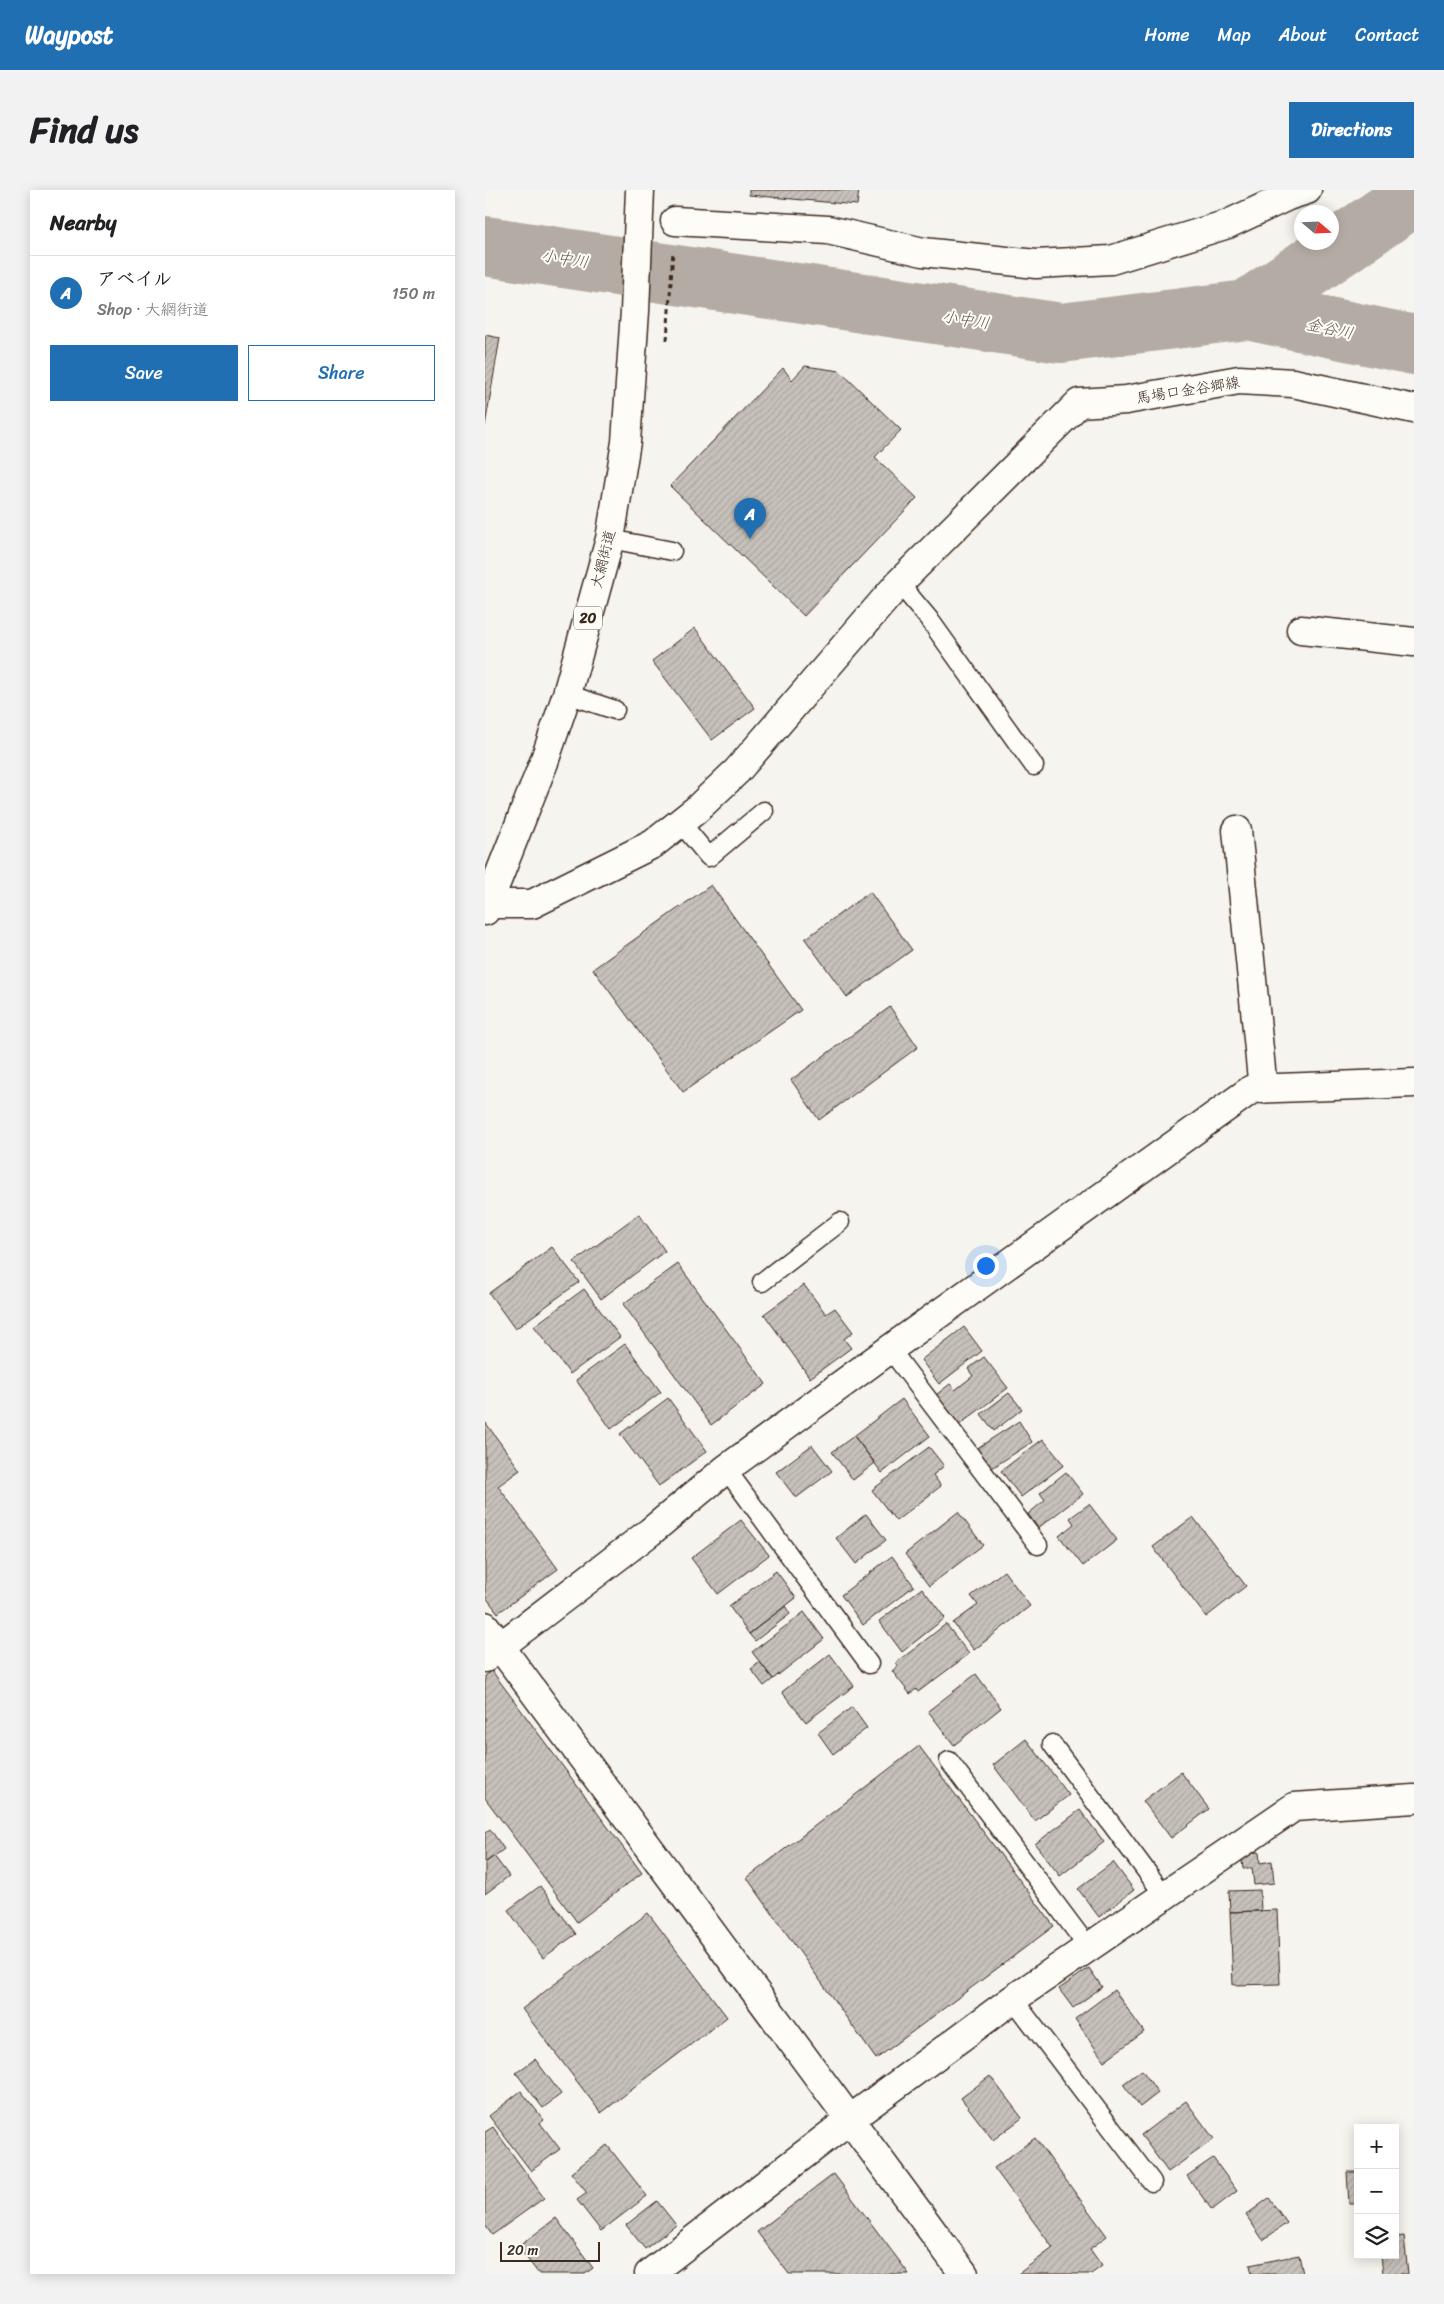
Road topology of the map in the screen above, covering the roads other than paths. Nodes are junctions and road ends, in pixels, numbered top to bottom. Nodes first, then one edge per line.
1 (640, 190) edge
2 (1307, 190) edge
3 (675, 221) road end
4 (1414, 409) edge
5 (610, 539) junction
6 (672, 551) dead end
7 (899, 583) junction
8 (1301, 630) dead end
9 (1414, 642) edge
10 (567, 694) junction
11 (615, 710) dead end
12 (1034, 766) dead end
13 (764, 811) dead end
14 (681, 822) junction
15 (1237, 830) dead end
16 (487, 908) edge
17 (1414, 1083) edge
18 (1263, 1089) junction
19 (840, 1222) dead end
20 (762, 1282) dead end
21 (890, 1349) junction
22 (726, 1469) junction
23 (1038, 1545) dead end
24 (490, 1644) edge
25 (869, 1664) dead end
26 (1052, 1744) dead end
27 (949, 1761) dead end
28 (1414, 1800) edge
29 (1164, 1895) junction
30 (1088, 1947) junction
31 (1013, 1998) junction
32 (849, 2120) junction
33 (1152, 2182) dead end
34 (649, 2274) edge
35 (964, 2274) edge

1 - 5 street, 大網街道 / 20
2 - 3 street
4 - 7 street, 馬場口金谷郷線
5 - 6 lane
5 - 10 street, 大網街道 / 20
7 - 12 lane
7 - 14 street
8 - 9 street
10 - 11 lane
10 - 16 street, 大網街道 / 20
13 - 14 lane
14 - 16 street
15 - 18 street
17 - 18 street
18 - 21 street
19 - 20 lane
21 - 22 street
21 - 23 lane
22 - 24 street
22 - 25 lane
24 - 32 street
26 - 29 lane
27 - 30 lane
28 - 29 street
29 - 30 street
30 - 31 street
31 - 32 street
31 - 33 lane
32 - 34 street
32 - 35 street

